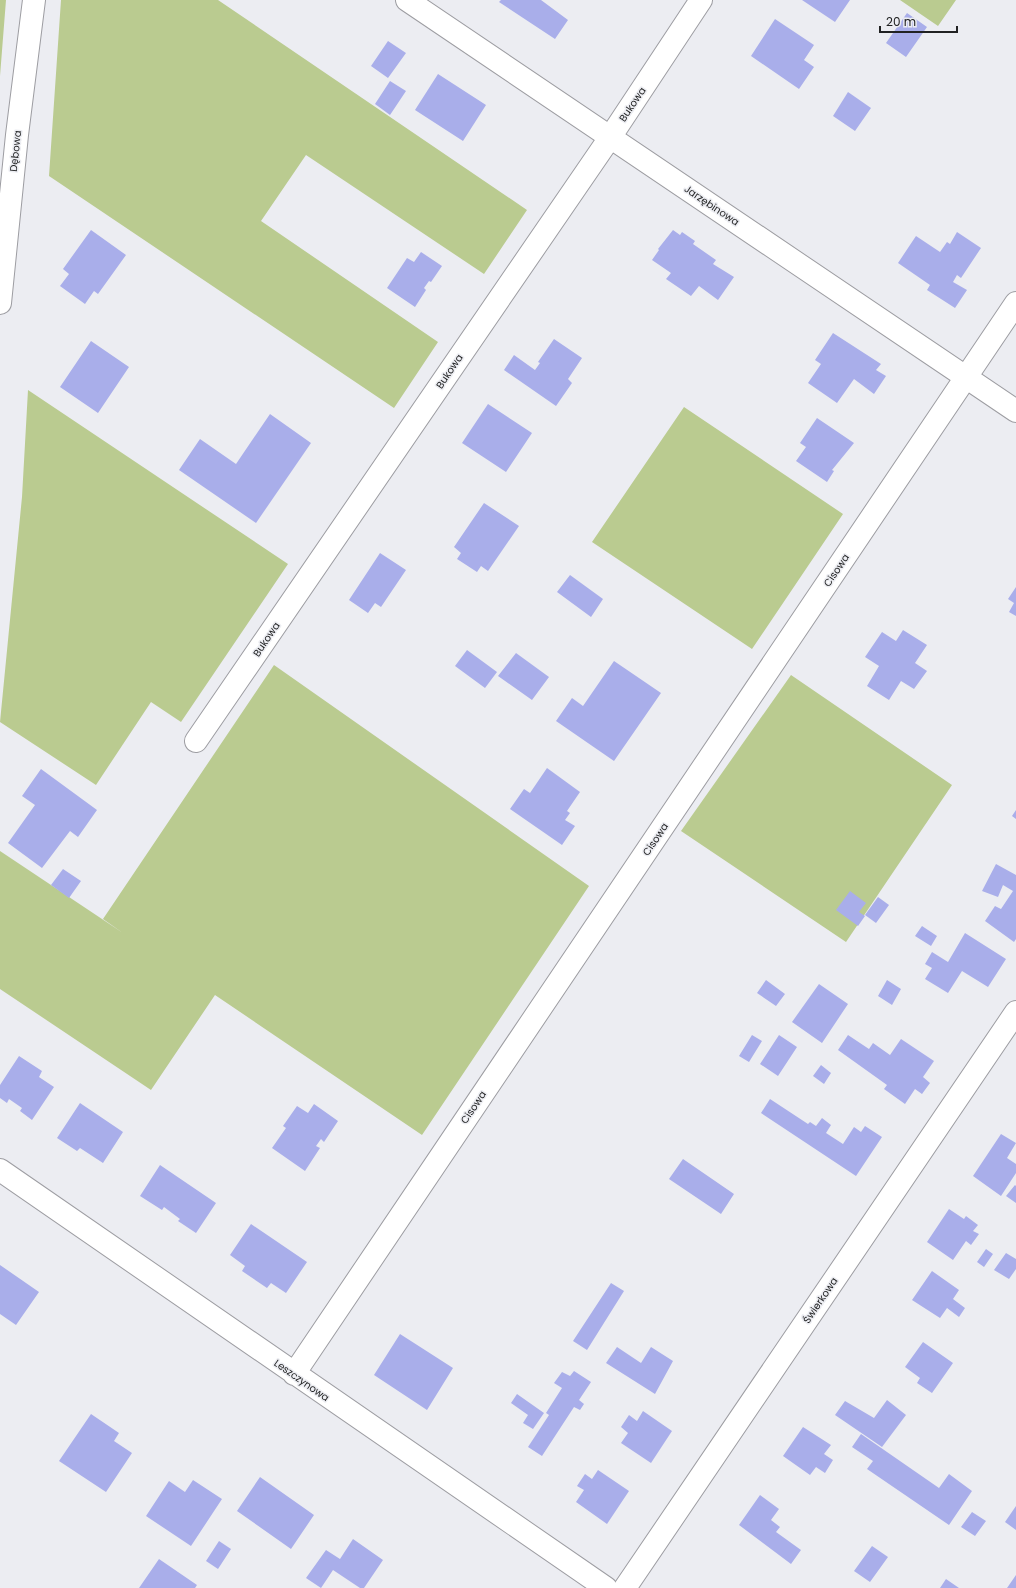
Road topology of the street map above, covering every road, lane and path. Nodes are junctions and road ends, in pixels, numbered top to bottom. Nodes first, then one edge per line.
1 (34, 0) edge
2 (407, 0) edge
3 (701, 0) edge
4 (610, 136) junction
5 (0, 303) edge
6 (1016, 303) edge
7 (966, 376) junction
8 (1016, 411) edge
9 (196, 741) dead end
10 (1016, 1012) edge
11 (0, 1170) edge
12 (294, 1374) junction
13 (606, 1588) edge
14 (625, 1588) edge

1 - 5 street, Dębowa
2 - 4 street, Jarzębinowa
3 - 4 street, Bukowa
4 - 7 street, Jarzębinowa
4 - 9 street, Bukowa
6 - 7 street, Cisowa
7 - 8 street, Jarzębinowa
7 - 12 street, Cisowa
10 - 14 street, Świerkowa
11 - 12 street, Leszczynowa
12 - 13 street, Leszczynowa

